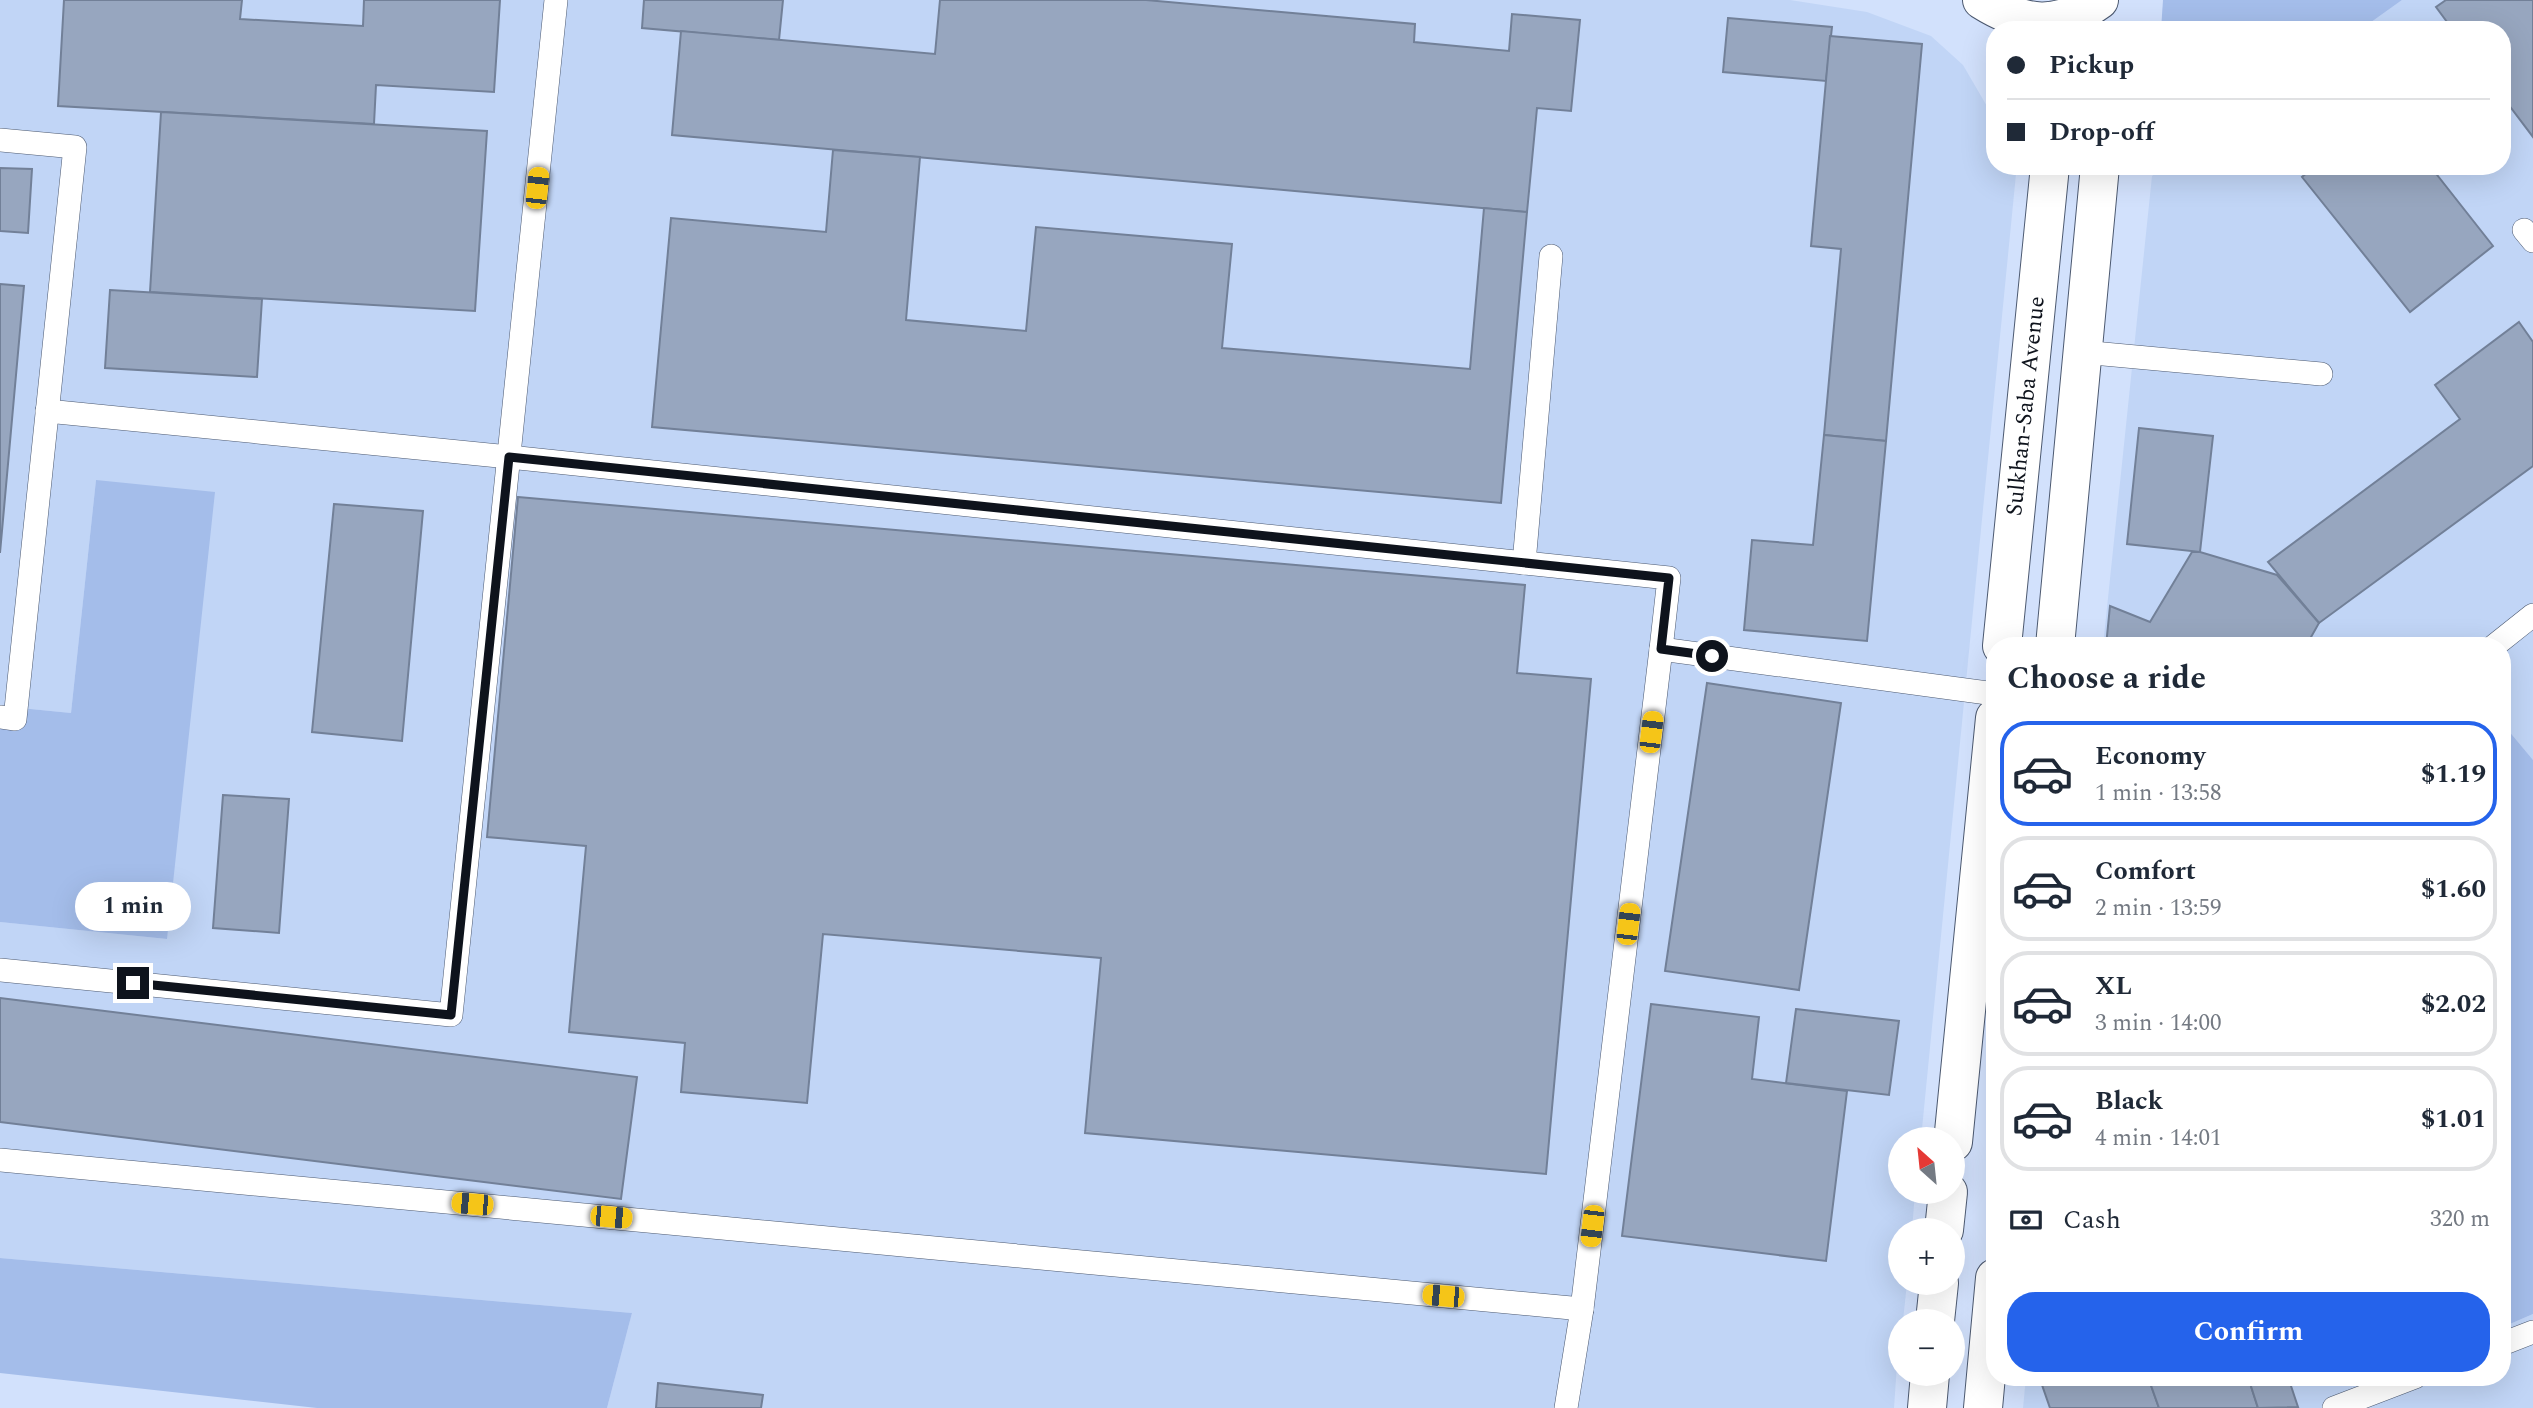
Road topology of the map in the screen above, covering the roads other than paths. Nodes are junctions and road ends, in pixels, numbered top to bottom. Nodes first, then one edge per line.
1 (556, 0) edge
2 (2099, 0) edge
3 (2115, 0) edge
4 (1998, 14) edge
5 (2033, 21) edge
6 (2050, 21) edge
7 (2114, 21) edge
8 (0, 140) edge
9 (2049, 175) edge
10 (2099, 175) edge
11 (1551, 256) dead end
12 (2082, 352) junction
13 (2321, 374) dead end
14 (47, 411) junction
15 (509, 457) junction
16 (1524, 563) junction
17 (2533, 615) edge
18 (2003, 637) edge
19 (2056, 637) edge
20 (2505, 637) edge
21 (1661, 649) junction
22 (1986, 693) edge
23 (0, 717) edge
24 (1986, 899) edge
25 (1984, 939) edge
26 (0, 970) edge
27 (1955, 1127) edge
28 (0, 1160) edge
29 (1582, 1309) junction
30 (2533, 1332) edge
31 (2511, 1341) edge
32 (1986, 1376) edge
33 (1929, 1386) edge
34 (2391, 1386) edge
35 (1566, 1408) edge
36 (1927, 1408) edge
37 (1983, 1408) edge
38 (2334, 1408) edge

1 - 15 lane
2 - 6 main road
3 - 7 main road
4 - 5 main road
8 - 14 lane
9 - 18 main road, Sulkhan-Saba Avenue
10 - 12 main road
11 - 16 lane
12 - 13 lane
12 - 19 main road
14 - 15 lane
14 - 23 lane
15 - 16 lane
15 - 26 lane
16 - 21 lane
17 - 20 lane
21 - 22 lane
21 - 29 lane
24 - 25 main road
25 - 27 main road
28 - 29 lane
29 - 35 lane
30 - 31 lane
32 - 37 main road
33 - 36 main road
34 - 38 lane

